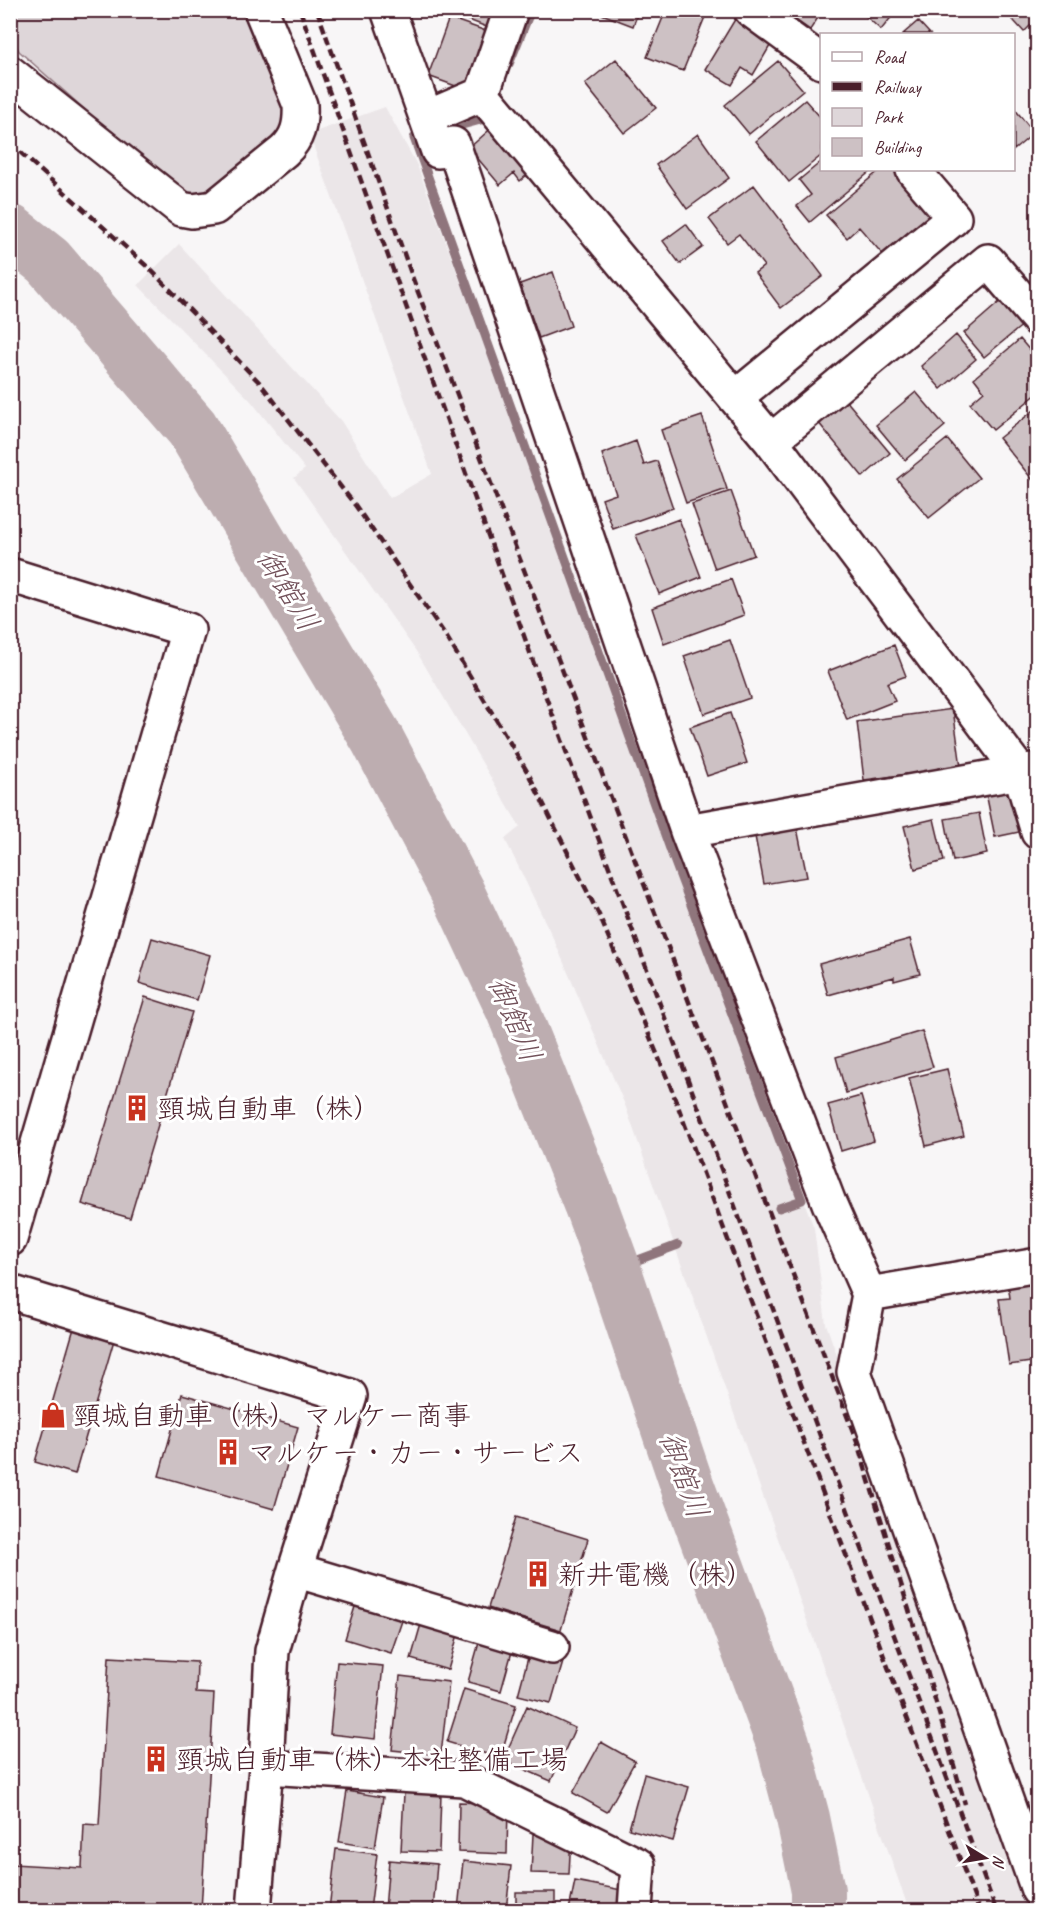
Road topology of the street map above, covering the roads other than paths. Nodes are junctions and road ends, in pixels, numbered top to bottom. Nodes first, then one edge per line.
1 (261, 10) edge
2 (388, 10) edge
3 (511, 10) edge
4 (751, 10) edge
5 (820, 61) edge
6 (10, 73) edge
7 (482, 94) junction
8 (428, 117) junction
9 (915, 171) edge
10 (1038, 319) edge
11 (735, 398) junction
12 (771, 441) junction
13 (10, 575) edge
14 (1029, 770) edge
15 (687, 831) junction
16 (1038, 832) edge
17 (10, 1239) edge
18 (1038, 1265) edge
19 (10, 1292) edge
20 (869, 1294) junction
21 (295, 1570) junction
22 (552, 1647) dead end
23 (266, 1767) junction
24 (1027, 1826) edge
25 (1038, 1890) edge
26 (255, 1911) edge
27 (635, 1911) edge

1 - 6 street
2 - 8 street
3 - 7 street
4 - 5 street
7 - 8 street
7 - 11 street
8 - 15 street
9 - 11 street
10 - 12 street
11 - 12 street
12 - 14 street
13 - 17 street
14 - 15 street
14 - 16 street
15 - 20 street
18 - 20 street
19 - 21 street
20 - 24 street
21 - 22 street
21 - 23 street
23 - 26 street
23 - 27 street
24 - 25 street

